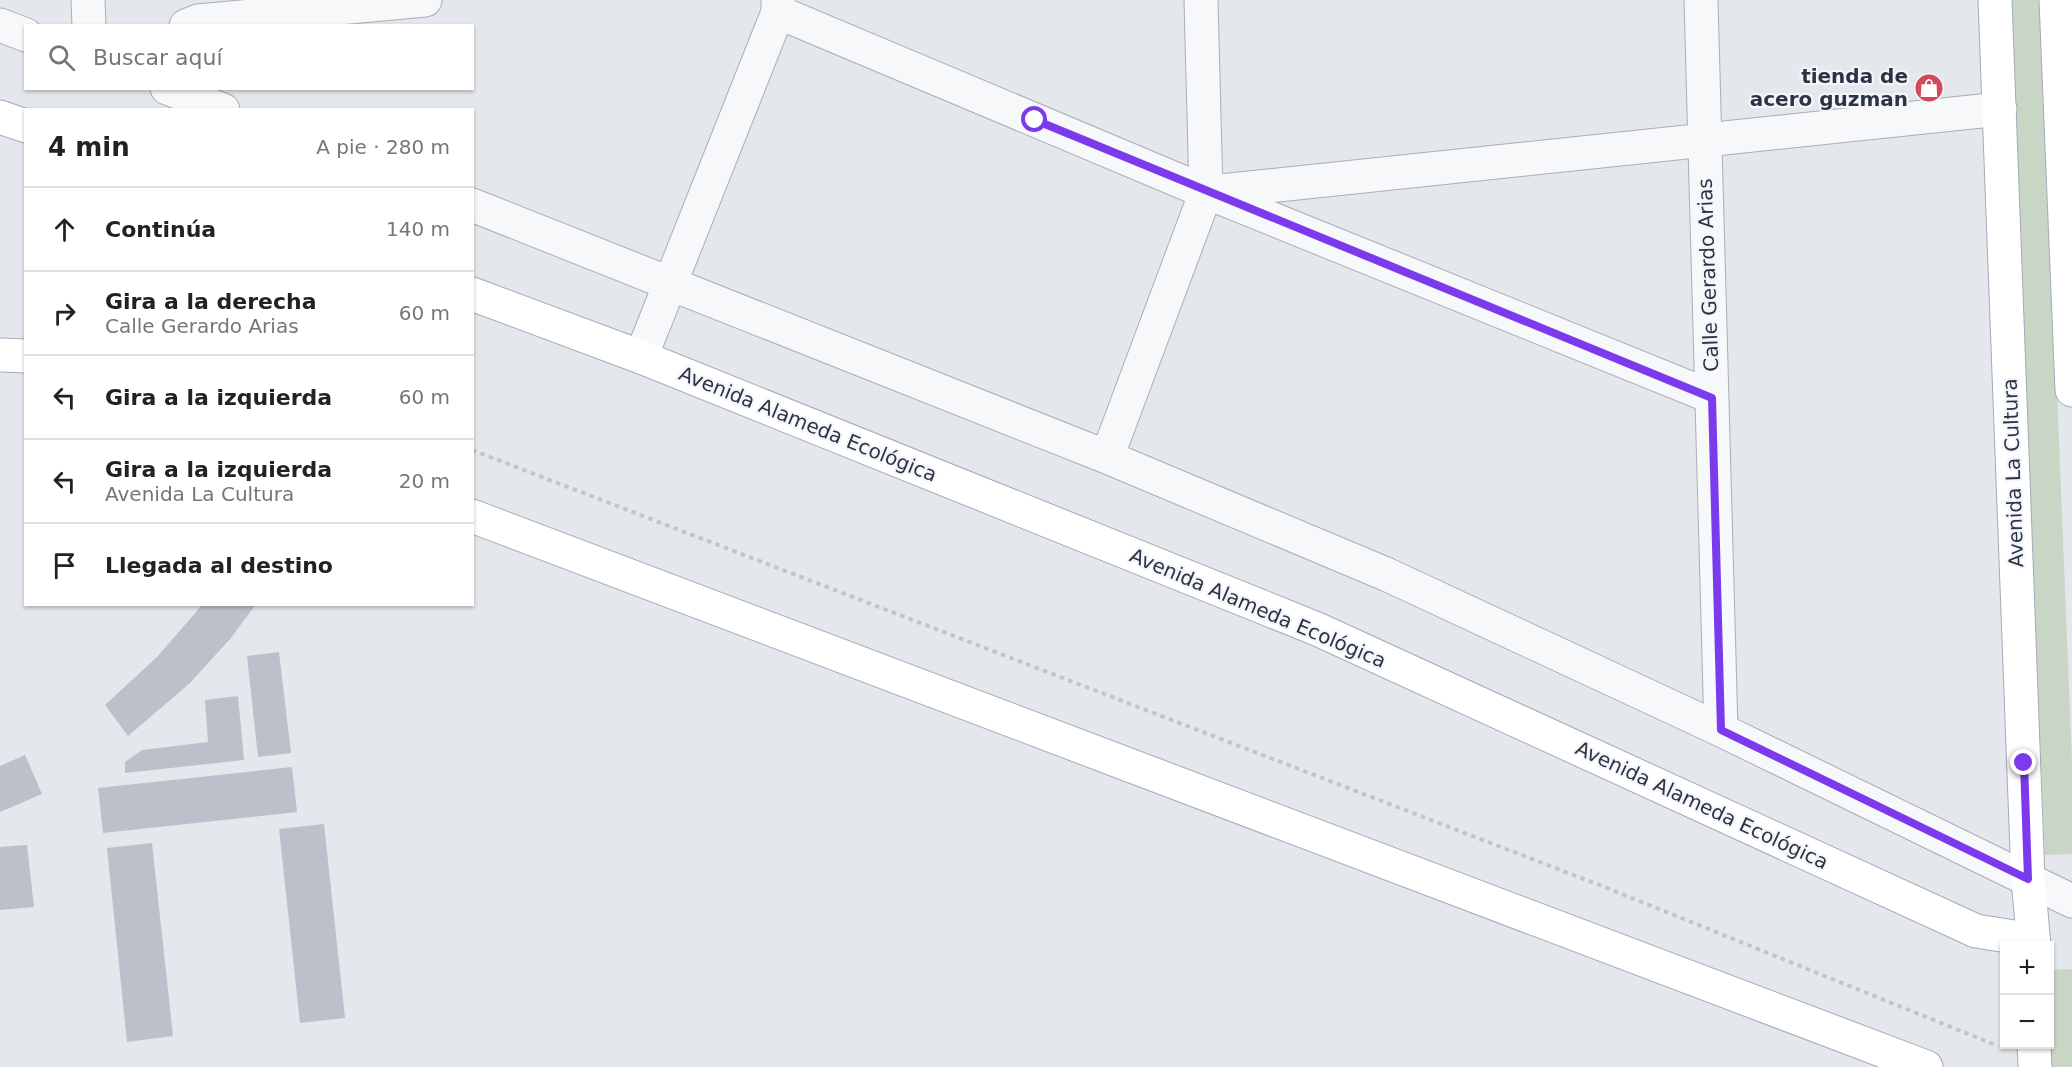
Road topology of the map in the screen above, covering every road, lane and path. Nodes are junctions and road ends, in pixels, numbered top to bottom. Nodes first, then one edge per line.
1 (88, 0) edge
2 (425, 0) edge
3 (1202, 0) edge
4 (1701, 0) edge
5 (1995, 0) edge
6 (2056, 0) edge
7 (778, 6) edge
8 (89, 24) edge
9 (191, 24) edge
10 (0, 25) edge
11 (24, 34) edge
12 (172, 90) edge
13 (219, 108) edge
14 (2000, 110) junction
15 (0, 117) edge
16 (24, 125) edge
17 (1704, 139) junction
18 (1206, 192) junction
19 (474, 206) edge
20 (669, 281) junction
21 (474, 295) edge
22 (0, 355) edge
23 (24, 356) edge
24 (641, 357) junction
25 (2072, 390) edge
26 (1712, 398) junction
27 (474, 451) edge
28 (1107, 457) junction
29 (474, 517) edge
30 (1721, 730) junction
31 (2028, 879) junction
32 (2072, 901) edge
33 (2024, 941) edge
34 (2034, 941) edge
35 (2035, 1058) edge
36 (1926, 1067) edge

1 - 8 street
2 - 9 street
3 - 18 street
4 - 17 street, Calle Gerardo Arias
5 - 14 main road, Avenida La Cultura
6 - 25 main road
7 - 18 street
7 - 20 street
10 - 11 street
12 - 13 street
14 - 17 street
14 - 31 main road, Avenida La Cultura
15 - 16 main road
17 - 18 street
17 - 26 street, Calle Gerardo Arias
18 - 26 street
18 - 28 street
19 - 20 street
20 - 24 street
20 - 28 street
21 - 24 main road, Avenida Alameda Ecológica
22 - 23 main road
24 - 33 main road, Avenida Alameda Ecológica
26 - 30 street, Calle Gerardo Arias
27 - 35 path
28 - 30 street
29 - 36 main road
30 - 31 street
31 - 32 street
31 - 34 main road, Avenida La Cultura

